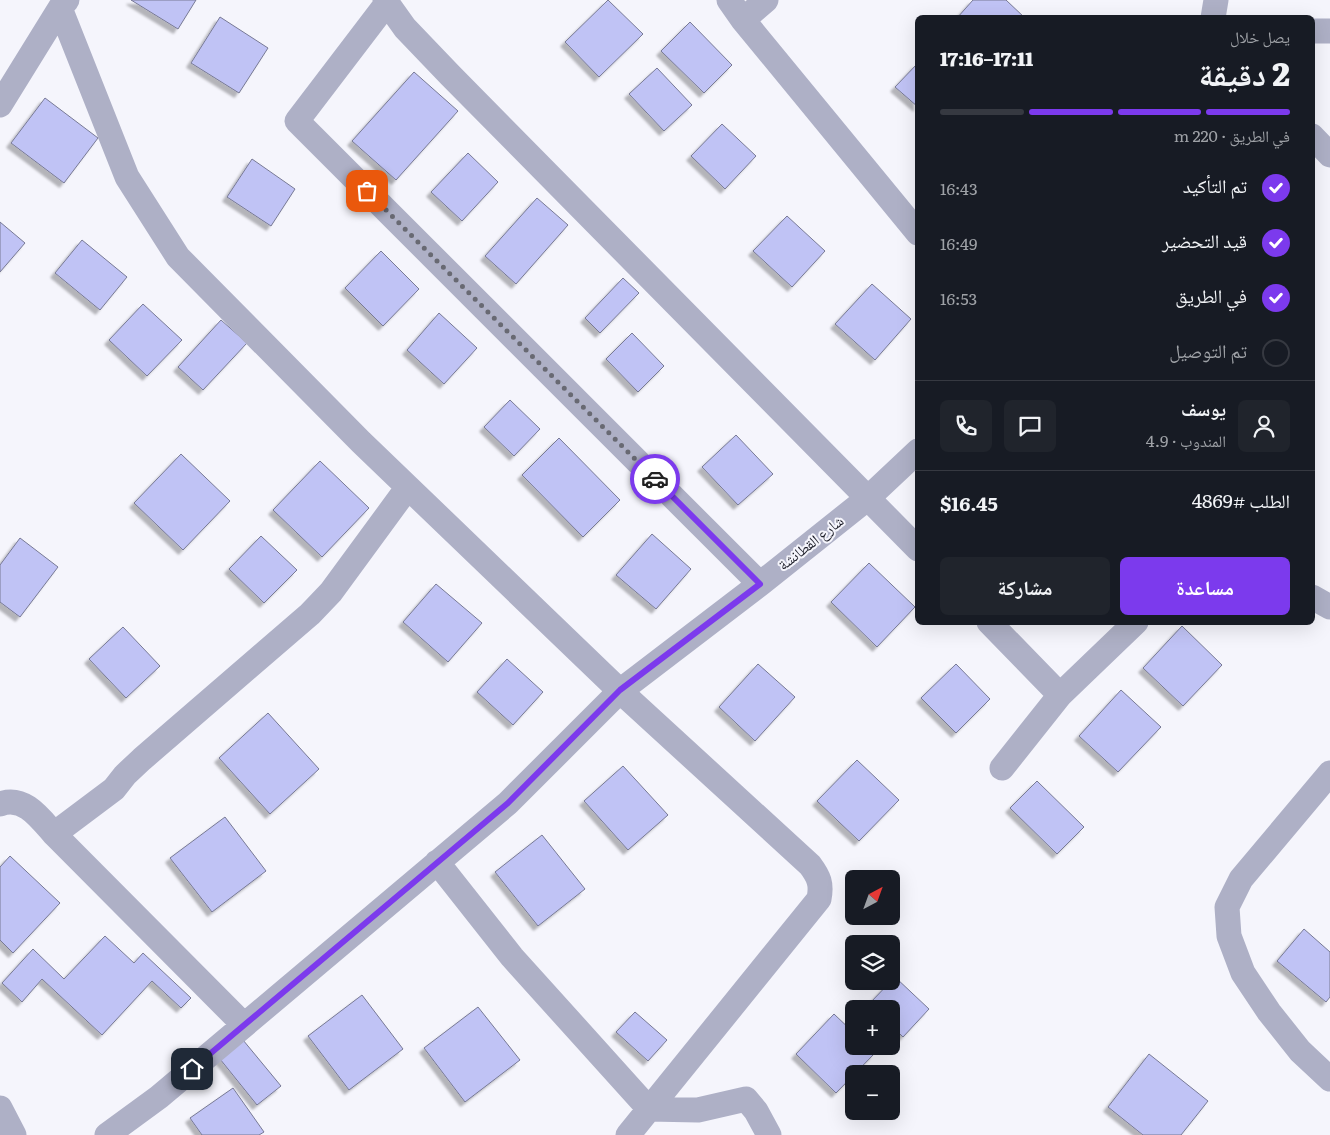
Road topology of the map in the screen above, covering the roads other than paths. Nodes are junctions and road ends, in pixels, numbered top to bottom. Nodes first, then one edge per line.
1 (729, 0) edge
2 (766, 0) edge
3 (1216, 0) edge
4 (386, 1) edge
5 (63, 4) edge
6 (1214, 15) edge
7 (743, 20) junction
8 (1315, 31) edge
9 (1330, 31) edge
10 (0, 105) edge
11 (1315, 139) edge
12 (1330, 155) edge
13 (915, 229) edge
14 (915, 454) edge
15 (408, 487) junction
16 (868, 498) junction
17 (915, 546) edge
18 (760, 584) junction
19 (1315, 599) edge
20 (1330, 607) edge
21 (992, 625) edge
22 (1133, 625) edge
23 (620, 690) junction
24 (1060, 695) junction
25 (1002, 768) dead end
26 (1330, 773) edge
27 (0, 804) edge
28 (54, 834) junction
29 (437, 862) junction
30 (244, 1025) junction
31 (1330, 1079) edge
32 (0, 1108) edge
33 (649, 1109) junction
34 (14, 1135) edge
35 (107, 1135) edge
36 (628, 1135) edge
37 (769, 1135) edge

1 - 7 street
2 - 7 street
3 - 6 street
4 - 16 street
4 - 18 street
5 - 10 street
5 - 15 street
7 - 13 street
8 - 9 street
11 - 12 street
14 - 16 street, شارع القطانشة
15 - 23 street
15 - 28 street
16 - 17 street
16 - 18 street, شارع القطانشة
18 - 23 street, شارع القطانشة
19 - 20 street
21 - 24 street
22 - 24 street
23 - 29 street, شارع القطانشة
23 - 33 street
24 - 25 street
26 - 31 street
27 - 28 street
28 - 30 street
29 - 30 street, شارع القطانشة
29 - 33 street
30 - 35 street, شارع القطانشة
32 - 34 street
33 - 36 street
33 - 37 street

